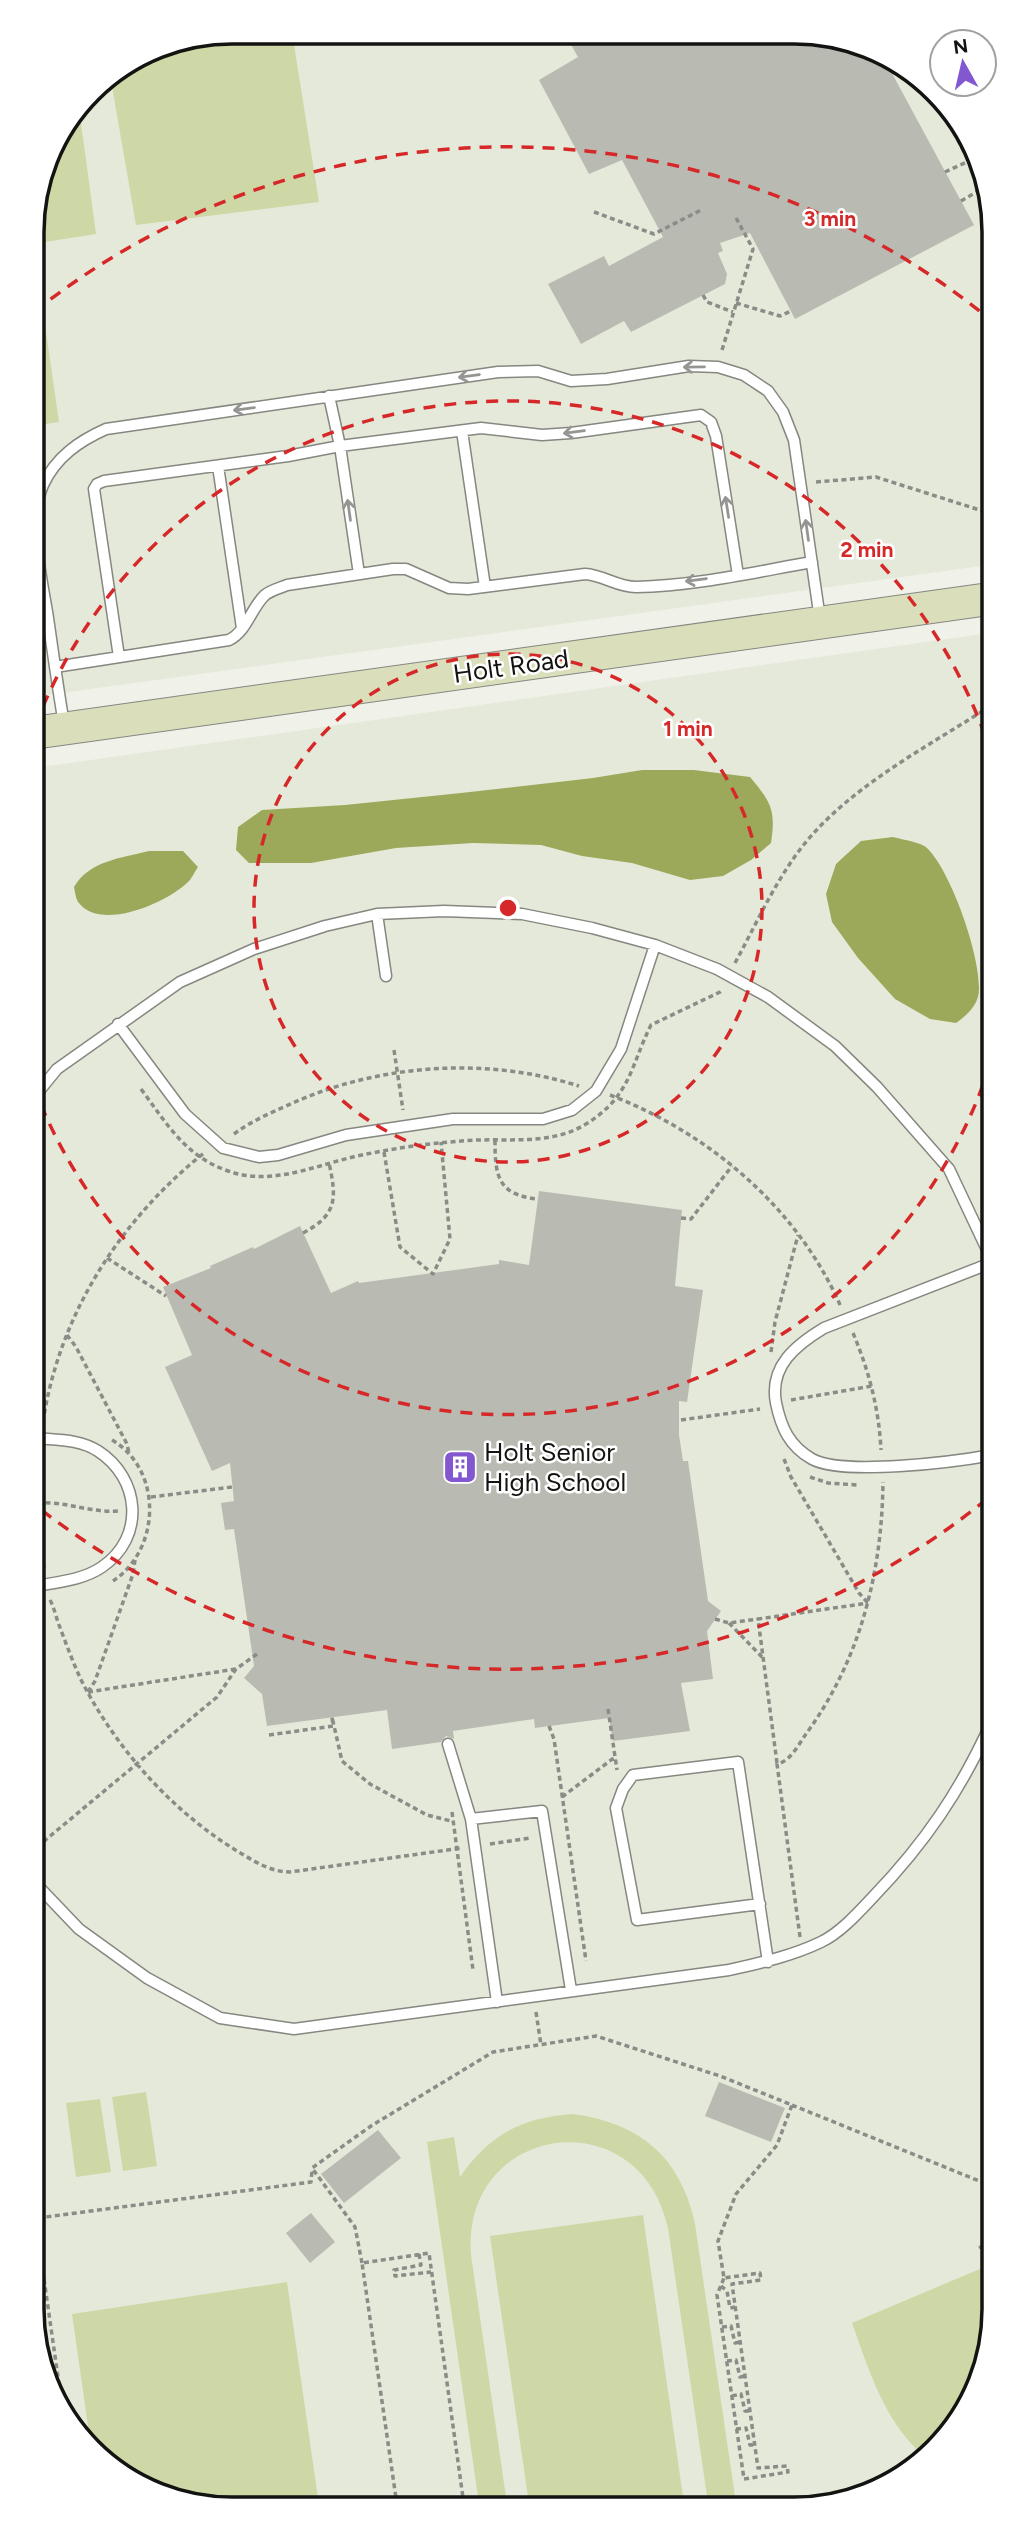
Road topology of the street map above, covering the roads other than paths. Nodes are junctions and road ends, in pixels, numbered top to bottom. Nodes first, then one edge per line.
1 (329, 396) junction
2 (462, 431) junction
3 (340, 446) junction
4 (218, 466) junction
5 (44, 483) edge
6 (812, 562) junction
7 (359, 573) junction
8 (738, 575) junction
9 (485, 587) junction
10 (44, 592) edge
11 (982, 599) edge
12 (820, 622) junction
13 (242, 628) junction
14 (118, 657) junction
15 (55, 667) junction
16 (64, 729) junction
17 (44, 732) edge
18 (377, 914) junction
19 (655, 945) junction
20 (386, 976) dead end
21 (118, 1024) junction
22 (44, 1084) edge
23 (982, 1240) edge
24 (982, 1264) edge
25 (44, 1439) edge
26 (982, 1456) edge
27 (44, 1584) edge
28 (982, 1742) edge
29 (448, 1744) dead end
30 (471, 1819) junction
31 (44, 1892) edge
32 (761, 1904) junction
33 (768, 1962) junction
34 (571, 1990) junction
35 (497, 2002) junction

1 - 3 lane
1 -> 5 lane
6 -> 1 lane
2 - 3 lane
8 -> 2 lane
2 - 9 lane
3 - 4 lane
7 -> 3 lane
4 - 13 lane
4 - 14 lane
6 - 8 lane
6 - 12 lane
7 - 9 lane
7 - 13 lane
8 -> 9 lane
10 -> 15 lane
11 - 12 main road, Holt Road
12 - 16 main road, Holt Road
13 - 14 lane
14 - 15 lane
15 - 16 lane
16 - 17 main road, Holt Road
18 - 19 lane
18 - 20 lane
18 - 21 lane
19 - 21 lane
19 - 23 lane
21 - 22 lane
24 - 26 lane
25 - 27 lane
28 - 33 lane
29 - 30 lane
30 - 34 lane
30 - 35 lane
31 - 35 lane
32 - 32 lane
32 - 33 lane
33 - 34 lane
34 - 35 lane

